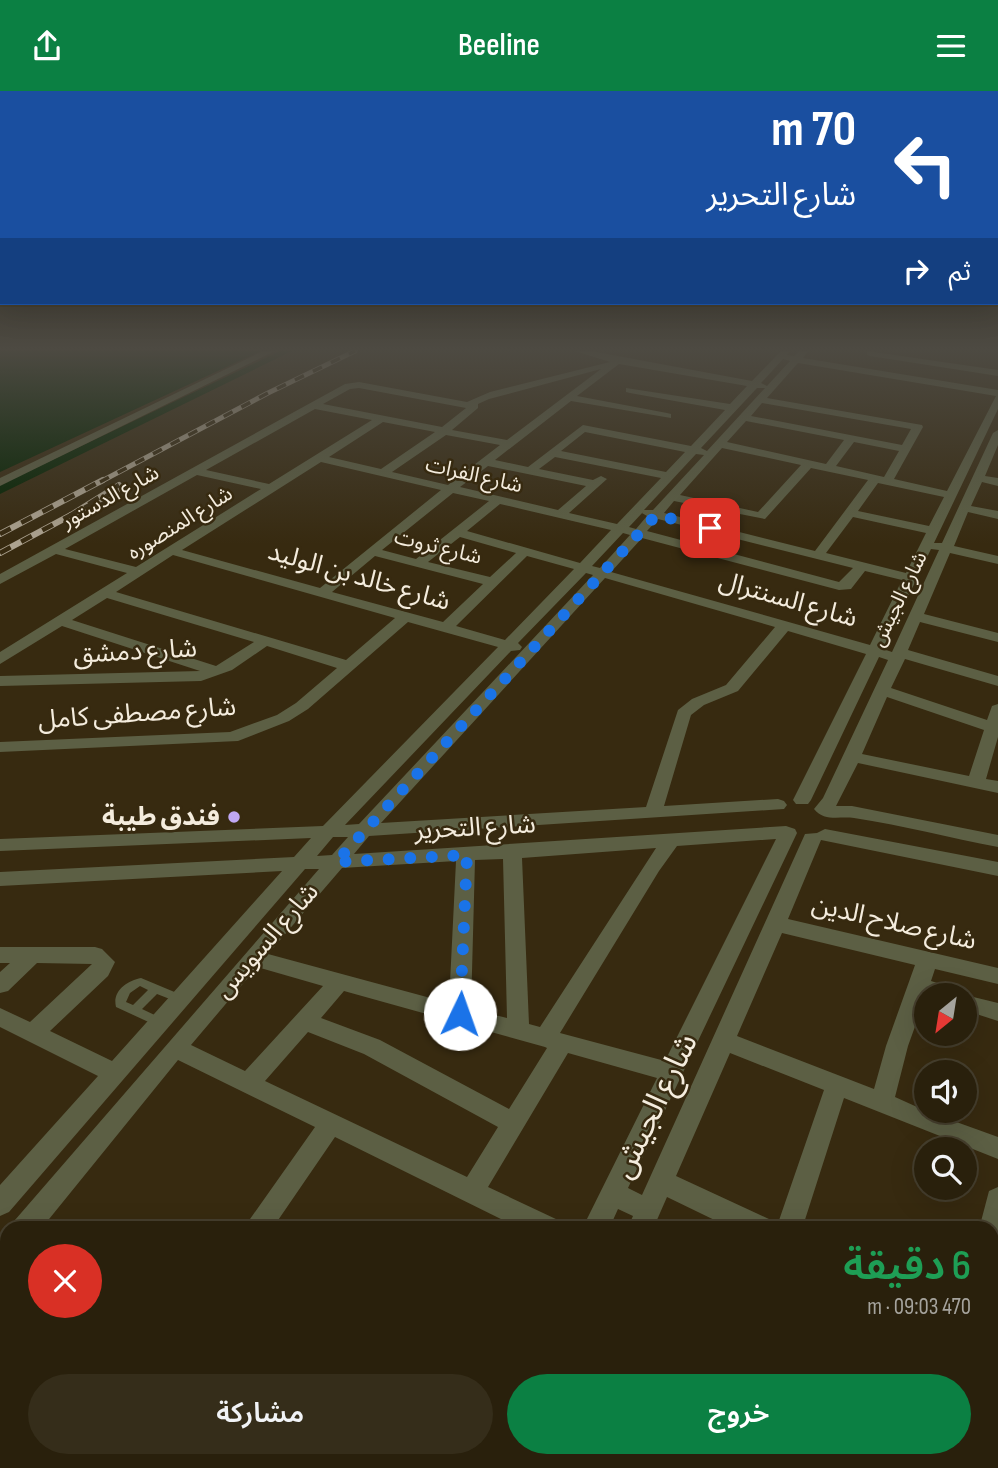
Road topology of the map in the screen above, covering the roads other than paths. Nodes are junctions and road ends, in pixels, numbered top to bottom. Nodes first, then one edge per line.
1 (138, 415) edge
2 (294, 415) edge
3 (363, 415) edge
4 (464, 415) edge
5 (546, 415) edge
6 (631, 415) edge
7 (668, 415) edge
8 (736, 415) edge
9 (736, 415) edge
10 (748, 415) edge
11 (869, 415) edge
12 (989, 415) edge
13 (381, 419) junction
14 (655, 428) junction
15 (444, 431) junction
16 (998, 433) edge
17 (851, 438) junction
18 (509, 444) junction
19 (708, 449) junction
20 (907, 449) junction
21 (553, 453) junction
22 (320, 458) junction
23 (485, 462) junction
24 (810, 462) junction
25 (617, 465) junction
26 (830, 467) junction
27 (195, 471) junction
28 (530, 471) junction
29 (383, 473) junction
30 (669, 476) junction
31 (882, 479) junction
32 (0, 482) edge
33 (998, 482) edge
34 (595, 484) junction
35 (975, 485) junction
36 (271, 488) junction
37 (450, 489) junction
38 (951, 491) junction
39 (672, 497) junction
40 (498, 500) junction
41 (965, 508) junction
42 (637, 510) junction
43 (850, 513) junction
44 (561, 515) junction
45 (656, 515) junction
46 (998, 515) edge
47 (620, 528) junction
48 (932, 530) junction
49 (458, 532) junction
50 (639, 533) junction
51 (926, 544) junction
52 (947, 548) junction
53 (54, 550) junction
54 (526, 550) junction
55 (172, 551) junction
56 (373, 552) junction
57 (818, 555) junction
58 (998, 560) edge
59 (419, 563) junction
60 (862, 566) junction
61 (584, 567) junction
62 (138, 572) junction
63 (603, 572) junction
64 (909, 578) junction
65 (0, 580) edge
66 (492, 582) junction
67 (105, 593) junction
68 (322, 593) junction
69 (406, 616) junction
70 (916, 616) junction
71 (60, 621) junction
72 (785, 625) junction
73 (446, 627) junction
74 (998, 638) edge
75 (264, 642) junction
76 (508, 645) junction
77 (532, 651) junction
78 (874, 651) junction
79 (899, 655) junction
80 (0, 659) edge
81 (348, 666) junction
82 (216, 672) junction
83 (0, 681) edge
84 (998, 681) edge
85 (883, 690) junction
86 (998, 709) edge
87 (993, 739) edge
88 (0, 747) edge
89 (852, 757) junction
90 (976, 782) junction
91 (998, 787) edge
92 (802, 800) junction
93 (778, 805) junction
94 (825, 810) junction
95 (653, 812) junction
96 (364, 830) junction
97 (328, 831) junction
98 (787, 833) junction
99 (819, 837) junction
100 (998, 841) edge
101 (670, 842) junction
102 (0, 845) edge
103 (512, 852) junction
104 (467, 855) junction
105 (336, 862) junction
106 (299, 864) junction
107 (998, 869) edge
108 (4, 881) edge
109 (776, 924) junction
110 (0, 955) edge
111 (32, 955) junction
112 (252, 958) junction
113 (928, 959) junction
114 (998, 976) edge
115 (339, 982) junction
116 (920, 983) edge
117 (0, 985) edge
118 (156, 988) junction
119 (180, 999) junction
120 (914, 999) edge
121 (977, 1005) edge
122 (134, 1011) junction
123 (207, 1011) junction
124 (998, 1012) edge
125 (460, 1014) junction
126 (0, 1017) edge
127 (303, 1020) junction
128 (159, 1022) junction
129 (518, 1030) junction
130 (33, 1033) junction
131 (554, 1040) junction
132 (724, 1041) junction
133 (174, 1048) junction
134 (671, 1072) junction
135 (115, 1073) junction
136 (248, 1083) junction
137 (837, 1085) junction
138 (882, 1102) junction
139 (513, 1123) junction
140 (331, 1124) junction
141 (998, 1148) edge
142 (662, 1182) junction
143 (472, 1191) junction
144 (4, 1192) edge
145 (612, 1193) junction
146 (998, 1199) edge
147 (644, 1220) edge
148 (31, 1221) edge
149 (262, 1221) edge
150 (533, 1221) edge
151 (599, 1221) edge
152 (745, 1221) edge
153 (792, 1221) edge
154 (994, 1221) edge

1 - 32 street
2 - 27 street, شارع الدستور
3 - 13 street
4 - 15 street
5 - 18 street
6 - 14 street
7 - 14 street
8 - 19 street, شارع السويس
9 - 19 street, شارع السويس
10 - 17 street
11 - 20 street
12 - 38 street, شارع الجيش
13 - 15 street
13 - 22 street, شارع المنصوره
14 - 19 street
14 - 21 street
15 - 18 street
15 - 29 street
16 - 35 street, شارع الجيش
17 - 20 street
17 - 26 street
18 - 23 street
19 - 24 street
19 - 30 street, شارع السويس
19 - 39 street, شارع السويس
20 - 31 street
21 - 25 street
21 - 28 street
22 - 29 street, شارع الفرات
22 - 36 street, شارع المنصوره
23 - 28 street
23 - 37 street
24 - 26 street
24 - 39 street
25 - 30 street
25 - 34 street
26 - 31 street
27 - 36 street
27 - 53 street, شارع الدستور
28 - 34 street
29 - 37 street, شارع الفرات
30 - 42 street, شارع السويس
31 - 38 street
31 - 43 street
33 - 35 street
34 - 44 street
35 - 38 street
35 - 41 street, شارع الجيش
36 - 55 street, شارع المنصوره
37 - 40 street, شارع الفرات
37 - 56 street
38 - 48 street, شارع الجيش
39 - 45 street, شارع السويس
40 - 44 street, شارع الفرات
40 - 49 street
41 - 46 street
41 - 52 street, شارع الجيش
42 - 45 street
42 - 47 street, شارع السويس
43 - 48 street
43 - 57 street
44 - 47 street, شارع الفرات
45 - 50 street, شارع السويس
45 - 57 street
47 - 50 street, شارع الفرات
47 - 61 street, شارع السويس
48 - 51 street, شارع الجيش
49 - 54 street, شارع السنترال
49 - 59 street
50 - 60 street, شارع الفرات
50 - 63 street, شارع السويس
51 - 52 street
51 - 64 street, شارع الجيش
52 - 58 street
52 - 70 street, شارع الجيش
53 - 62 street
53 - 65 street, شارع الدستور
54 - 61 street, شارع السنترال
54 - 66 street
55 - 62 street, شارع المنصوره
55 - 68 street, شارع خالد بن الوليد
56 - 59 street, شارع ثروت
56 - 68 street
57 - 60 street
59 - 66 street, شارع ثروت
60 - 64 street
61 - 63 street, شارع السنترال
61 - 76 street, شارع السويس
62 - 67 street, شارع المنصوره
63 - 72 street, شارع السنترال
63 - 77 street, شارع السويس
64 - 78 street, شارع الجيش
66 - 73 street
67 - 71 street, شارع المنصوره
67 - 75 street
68 - 69 street, شارع خالد بن الوليد
69 - 73 street, شارع خالد بن الوليد
69 - 81 street, شارع مصطفى كامل
70 - 74 street
70 - 79 street, شارع الجيش
71 - 80 street, شارع المنصوره
71 - 82 street
72 - 78 street, شارع السنترال
72 - 95 street
73 - 76 street, شارع خالد بن الوليد
75 - 81 street
75 - 82 street, شارع دمشق
76 - 77 street, شارع خالد بن الوليد
76 - 97 street, شارع السويس
77 - 96 street, شارع السويس
78 - 79 street, شارع السنترال
78 - 92 street, شارع الجيش
79 - 84 street, شارع السنترال
79 - 85 street, شارع الجيش
81 - 88 street, شارع مصطفى كامل
82 - 83 street, شارع دمشق
85 - 87 street
85 - 89 street, شارع الجيش
86 - 87 street
87 - 90 street
89 - 90 street
89 - 94 street, شارع الجيش
90 - 91 street
92 - 93 street
92 - 94 street
93 - 95 street, شارع التحرير
93 - 98 street
94 - 99 street, شارع الجيش
94 - 100 street
95 - 96 street, شارع التحرير
96 - 97 street, شارع التحرير
96 - 105 street, شارع السويس
97 - 102 street, شارع التحرير
97 - 106 street, شارع السويس
98 - 99 street
98 - 101 street, شارع التحرير
98 - 134 street, شارع الجيش
99 - 107 street
99 - 109 street, شارع الجيش
101 - 103 street, شارع التحرير
101 - 131 street
103 - 104 street, شارع التحرير
103 - 129 street
104 - 105 street, شارع التحرير
104 - 125 street
105 - 106 street, شارع التحرير
105 - 112 street, شارع السويس
106 - 108 street, شارع التحرير
106 - 119 street, شارع السويس
109 - 113 street, شارع صلاح الدين
109 - 132 street, شارع الجيش
110 - 111 street
111 - 117 street
111 - 130 street
112 - 115 street
112 - 123 street, شارع السويس
113 - 114 street, شارع صلاح الدين
113 - 116 street
115 - 125 street
115 - 127 street
118 - 119 lane
118 - 122 lane
118 - 122 lane
119 - 123 street
119 - 128 street, شارع السويس
120 - 138 street
121 - 124 street
122 - 128 lane
123 - 133 street, شارع السويس
125 - 129 street
126 - 130 street
127 - 136 street
127 - 139 street
128 - 135 street, شارع السويس
129 - 131 street
130 - 135 street
131 - 134 street
131 - 139 street
132 - 137 street
132 - 142 street, شارع الجيش
133 - 136 street
133 - 148 street, شارع السويس
134 - 145 street, شارع الجيش
135 - 144 street, شارع السويس
136 - 140 street
137 - 138 street
137 - 153 street
138 - 141 street
139 - 143 street
140 - 143 street
140 - 149 street
142 - 147 street, شارع الجيش
142 - 152 street
143 - 150 street
145 - 147 street
145 - 151 street, شارع الجيش
146 - 154 street

